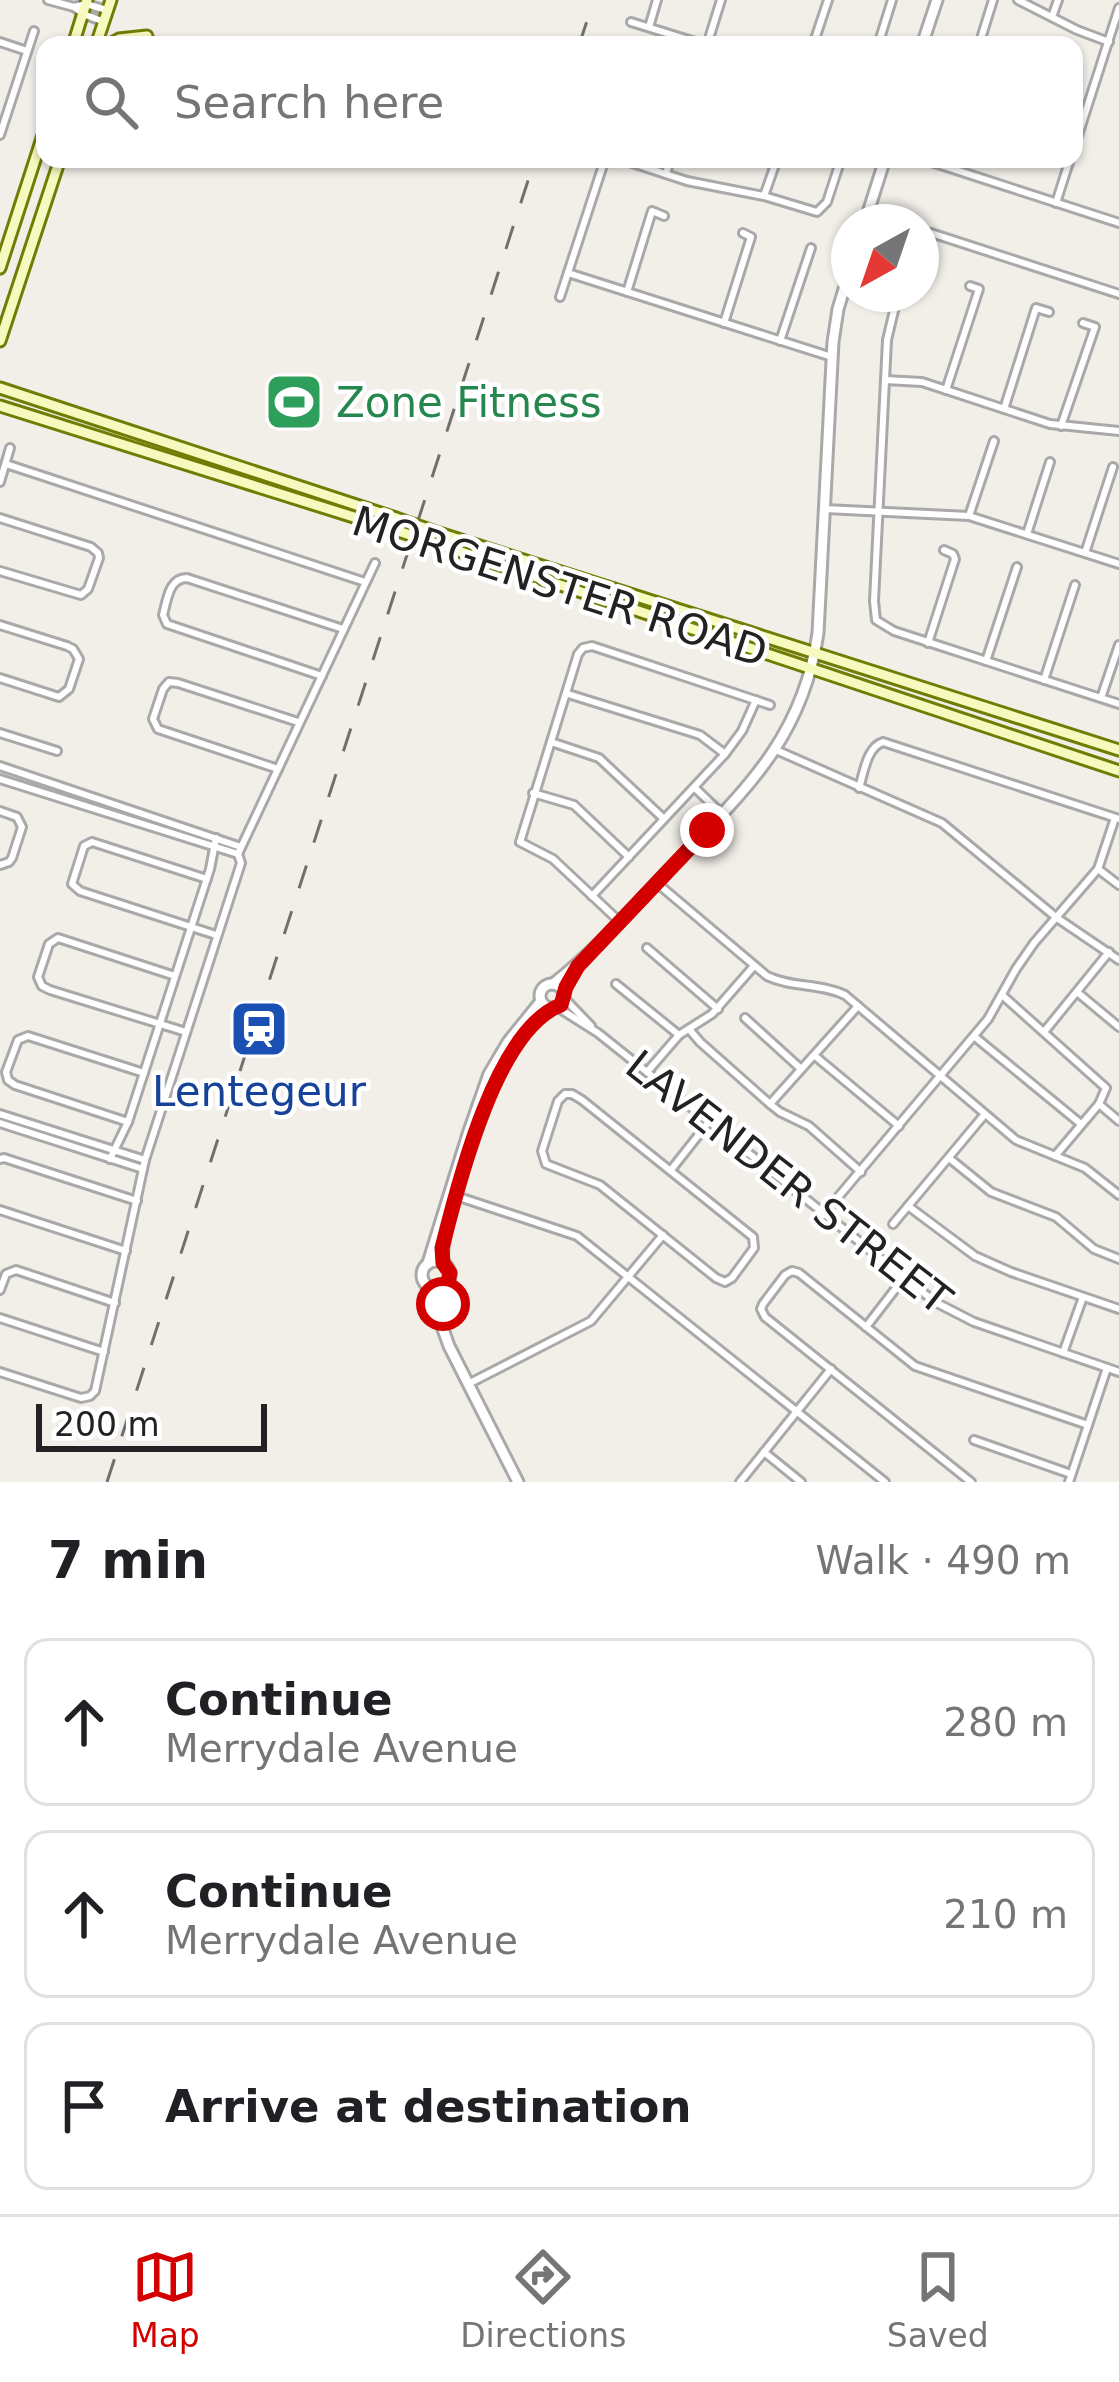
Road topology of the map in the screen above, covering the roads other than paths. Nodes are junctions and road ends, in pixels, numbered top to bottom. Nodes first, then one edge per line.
1 (48, 0) edge
2 (657, 0) edge
3 (721, 0) edge
4 (828, 0) edge
5 (892, 0) edge
6 (937, 0) edge
7 (993, 0) edge
8 (1018, 0) edge
9 (1058, 0) edge
10 (82, 6) edge
11 (1119, 8) edge
12 (107, 11) edge
13 (1052, 17) junction
14 (631, 22) dead end
15 (649, 27) junction
16 (34, 31) dead end
17 (75, 36) edge
18 (678, 36) edge
19 (709, 36) edge
20 (817, 36) edge
21 (881, 36) edge
22 (925, 36) edge
23 (982, 36) edge
24 (0, 42) edge
25 (1108, 42) junction
26 (27, 51) junction
27 (1083, 117) edge
28 (2, 122) edge
29 (0, 135) edge
30 (36, 157) edge
31 (57, 168) edge
32 (602, 168) edge
33 (647, 168) edge
34 (667, 168) edge
35 (774, 168) edge
36 (837, 168) edge
37 (882, 168) edge
38 (949, 168) edge
39 (1067, 168) edge
40 (665, 174) junction
41 (764, 196) junction
42 (1056, 203) junction
43 (871, 204) edge
44 (664, 216) dead end
45 (1119, 223) edge
46 (743, 233) dead end
47 (939, 236) edge
48 (811, 248) dead end
49 (0, 268) edge
50 (568, 273) junction
51 (970, 286) dead end
52 (627, 292) junction
53 (1119, 294) edge
54 (560, 297) dead end
55 (838, 312) edge
56 (892, 312) edge
57 (1049, 312) dead end
58 (724, 323) junction
59 (1083, 323) dead end
60 (0, 341) edge
61 (780, 341) junction
62 (832, 357) junction
63 (885, 380) junction
64 (0, 388) edge
65 (946, 390) junction
66 (0, 406) edge
67 (1004, 409) junction
68 (1061, 426) junction
69 (1119, 431) edge
70 (994, 440) dead end
71 (10, 448) dead end
72 (1050, 462) dead end
73 (6, 464) junction
74 (1113, 467) dead end
75 (0, 482) edge
76 (825, 509) junction
77 (879, 512) junction
78 (970, 516) junction
79 (0, 518) edge
80 (394, 524) junction
81 (1027, 534) junction
82 (440, 539) junction
83 (944, 550) dead end
84 (1085, 553) junction
85 (375, 563) dead end
86 (1119, 564) edge
87 (1016, 566) dead end
88 (0, 571) edge
89 (365, 582) junction
90 (1075, 585) dead end
91 (0, 625) edge
92 (343, 629) junction
93 (928, 643) junction
94 (1119, 645) edge
95 (815, 653) junction
96 (986, 661) junction
97 (810, 669) junction
98 (322, 676) junction
99 (0, 678) edge
100 (1044, 680) junction
101 (566, 693) junction
102 (1102, 698) junction
103 (756, 700) junction
104 (1119, 704) edge
105 (770, 705) dead end
106 (300, 723) junction
107 (0, 733) edge
108 (550, 742) junction
109 (776, 750) junction
110 (1119, 750) edge
111 (57, 752) dead end
112 (725, 754) junction
113 (0, 766) edge
114 (278, 770) junction
115 (1119, 771) edge
116 (0, 778) edge
117 (695, 788) junction
118 (859, 788) junction
119 (533, 793) junction
120 (0, 811) edge
121 (722, 814) junction
122 (664, 819) junction
123 (1117, 819) edge
124 (215, 842) junction
125 (240, 850) junction
126 (629, 857) junction
127 (0, 865) edge
128 (1098, 869) junction
129 (207, 879) junction
130 (657, 883) junction
131 (1119, 885) edge
132 (592, 896) junction
133 (1057, 918) junction
134 (620, 922) junction
135 (192, 927) junction
136 (216, 935) junction
137 (647, 948) dead end
138 (1109, 952) junction
139 (1119, 960) edge
140 (578, 966) junction
141 (754, 966) junction
142 (175, 976) junction
143 (554, 984) junction
144 (616, 984) dead end
145 (1077, 992) junction
146 (1002, 995) junction
147 (555, 1001) junction
148 (858, 1006) junction
149 (718, 1009) junction
150 (745, 1018) dead end
151 (160, 1025) junction
152 (1119, 1027) edge
153 (689, 1029) junction
154 (186, 1032) junction
155 (1044, 1032) junction
156 (679, 1035) junction
157 (975, 1037) junction
158 (815, 1056) junction
159 (800, 1068) junction
160 (647, 1072) junction
161 (144, 1073) junction
162 (941, 1076) junction
163 (770, 1103) junction
164 (1099, 1104) junction
165 (481, 1108) junction
166 (0, 1114) edge
167 (985, 1114) junction
168 (1119, 1121) edge
169 (128, 1122) junction
170 (708, 1123) junction
171 (0, 1124) edge
172 (1081, 1124) junction
173 (899, 1126) junction
174 (111, 1154) junction
175 (1055, 1156) junction
176 (949, 1159) junction
177 (0, 1160) edge
178 (144, 1165) junction
179 (671, 1170) junction
180 (861, 1172) junction
181 (1119, 1195) edge
182 (457, 1196) junction
183 (137, 1201) junction
184 (908, 1206) junction
185 (0, 1210) edge
186 (823, 1215) junction
187 (893, 1224) dead end
188 (663, 1234) junction
189 (126, 1251) junction
190 (1119, 1259) edge
191 (428, 1263) junction
192 (443, 1263) junction
193 (628, 1277) junction
194 (903, 1279) junction
195 (447, 1284) junction
196 (428, 1287) junction
197 (0, 1290) edge
198 (1083, 1297) junction
199 (115, 1303) junction
200 (1119, 1309) edge
201 (0, 1318) edge
202 (866, 1327) junction
203 (442, 1328) junction
204 (104, 1352) junction
205 (1063, 1352) junction
206 (1107, 1368) junction
207 (831, 1369) junction
208 (0, 1372) edge
209 (1119, 1372) edge
210 (468, 1384) junction
211 (797, 1411) junction
212 (1088, 1425) junction
213 (974, 1440) dead end
214 (764, 1452) junction
215 (1070, 1478) edge
216 (518, 1482) edge
217 (740, 1482) edge
218 (801, 1482) edge
219 (884, 1482) edge
220 (970, 1482) edge

1 - 10 street
2 - 15 street
3 - 19 street
4 - 20 street
5 - 21 street
6 - 22 street
7 - 23 street
8 - 13 street
9 - 13 street
10 - 12 street
10 - 17 main road
11 - 25 street
13 - 25 street
14 - 15 street
15 - 18 street
16 - 26 street
24 - 26 street
25 - 27 street
26 - 28 street
28 - 29 street
30 - 49 main road
31 - 60 main road
32 - 50 street
33 - 40 street
34 - 40 street
35 - 41 street
36 - 41 street
37 - 43 street
38 - 42 street
39 - 42 street
40 - 41 street
42 - 45 street
44 - 52 street
46 - 58 street
47 - 53 street
48 - 61 street
50 - 52 street
50 - 54 street
51 - 65 street
52 - 58 street
55 - 62 street
56 - 63 street
57 - 67 street
58 - 61 street
59 - 68 street
61 - 62 street
62 - 76 street
63 - 65 street
63 - 77 street
64 - 80 main road, MORGENSTER ROAD
65 - 67 street
66 - 80 main road, MORGENSTER ROAD
67 - 68 street
68 - 69 street
70 - 78 street
71 - 73 street
72 - 81 street
73 - 75 street
73 - 89 street
74 - 84 street
76 - 77 street
76 - 95 street
77 - 78 street
77 - 93 street
78 - 81 street
79 - 88 street
80 - 82 main road, MORGENSTER ROAD, bridge
81 - 84 street
82 - 95 main road, MORGENSTER ROAD
82 - 97 main road, MORGENSTER ROAD
83 - 93 street
84 - 86 street
85 - 89 street
87 - 96 street
89 - 92 street
90 - 100 street
91 - 99 street
92 - 98 street
92 - 98 street
93 - 96 street
94 - 102 street
95 - 97 street
95 - 110 main road, MORGENSTER ROAD
96 - 100 street
97 - 109 street
97 - 115 main road, MORGENSTER ROAD
98 - 106 street
100 - 102 street
101 - 103 street
101 - 108 street
101 - 112 street
102 - 104 street
103 - 105 street
103 - 112 street
106 - 114 street
106 - 114 street
107 - 111 street
108 - 119 street
108 - 122 street
109 - 118 street
109 - 121 street
112 - 117 street
113 - 124 street
114 - 125 street
116 - 124 street
117 - 121 street
117 - 122 street
118 - 123 street
118 - 133 street
119 - 126 street
119 - 132 street
120 - 127 street
121 - 130 street
122 - 126 street
123 - 128 street
124 - 125 street
124 - 129 street
125 - 136 street
126 - 132 street
128 - 131 street
128 - 133 street
129 - 135 street
129 - 135 street
130 - 134 street
130 - 141 street
132 - 134 street
133 - 138 street
133 - 146 street
134 - 140 street
135 - 136 street
135 - 142 street
136 - 154 street
137 - 149 street
138 - 139 street
138 - 145 street
140 - 143 street
140 - 147 street
141 - 148 street
141 - 149 street
142 - 151 street
142 - 151 street
143 - 147 street
143 - 147 street
144 - 156 street
145 - 152 street
145 - 155 street
146 - 155 street
146 - 157 street
147 - 160 street, LAVENDER STREET
147 - 165 street
148 - 158 street
148 - 162 street
149 - 153 street
150 - 159 street
151 - 154 street
151 - 161 street
153 - 156 street
153 - 163 street
154 - 178 street
155 - 164 street
156 - 160 street
157 - 162 street
157 - 172 street
158 - 159 street
158 - 173 street
159 - 163 street
160 - 170 street, LAVENDER STREET
161 - 169 street
161 - 169 street
162 - 167 street
162 - 173 street
163 - 180 street
164 - 168 street
164 - 172 street
165 - 182 street
165 - 191 street
166 - 174 street
167 - 175 street
167 - 176 street
169 - 174 street
170 - 179 street
170 - 186 street, LAVENDER STREET
171 - 174 street
172 - 175 street
173 - 180 street
174 - 178 street
175 - 181 street
176 - 184 street
176 - 190 street
177 - 183 street
178 - 183 street
179 - 188 street
179 - 188 street
180 - 186 street
182 - 192 street
182 - 193 street
183 - 189 street
184 - 187 street
184 - 198 street
185 - 189 street
186 - 194 street, LAVENDER STREET
188 - 193 street
189 - 199 street
191 - 192 street
191 - 196 street
192 - 195 street
193 - 210 street
193 - 211 street
194 - 202 street
194 - 205 street, LAVENDER STREET
195 - 196 street
195 - 203 street
196 - 203 street
197 - 199 street
198 - 200 street
198 - 205 street
199 - 204 street
201 - 204 street
202 - 207 street
202 - 212 street
203 - 210 street
204 - 208 street
205 - 206 street, LAVENDER STREET
206 - 209 street, LAVENDER STREET
206 - 212 street
207 - 211 street
207 - 220 street
210 - 216 street
211 - 214 street
211 - 219 street
212 - 215 street
213 - 215 street
214 - 217 street
214 - 218 street

